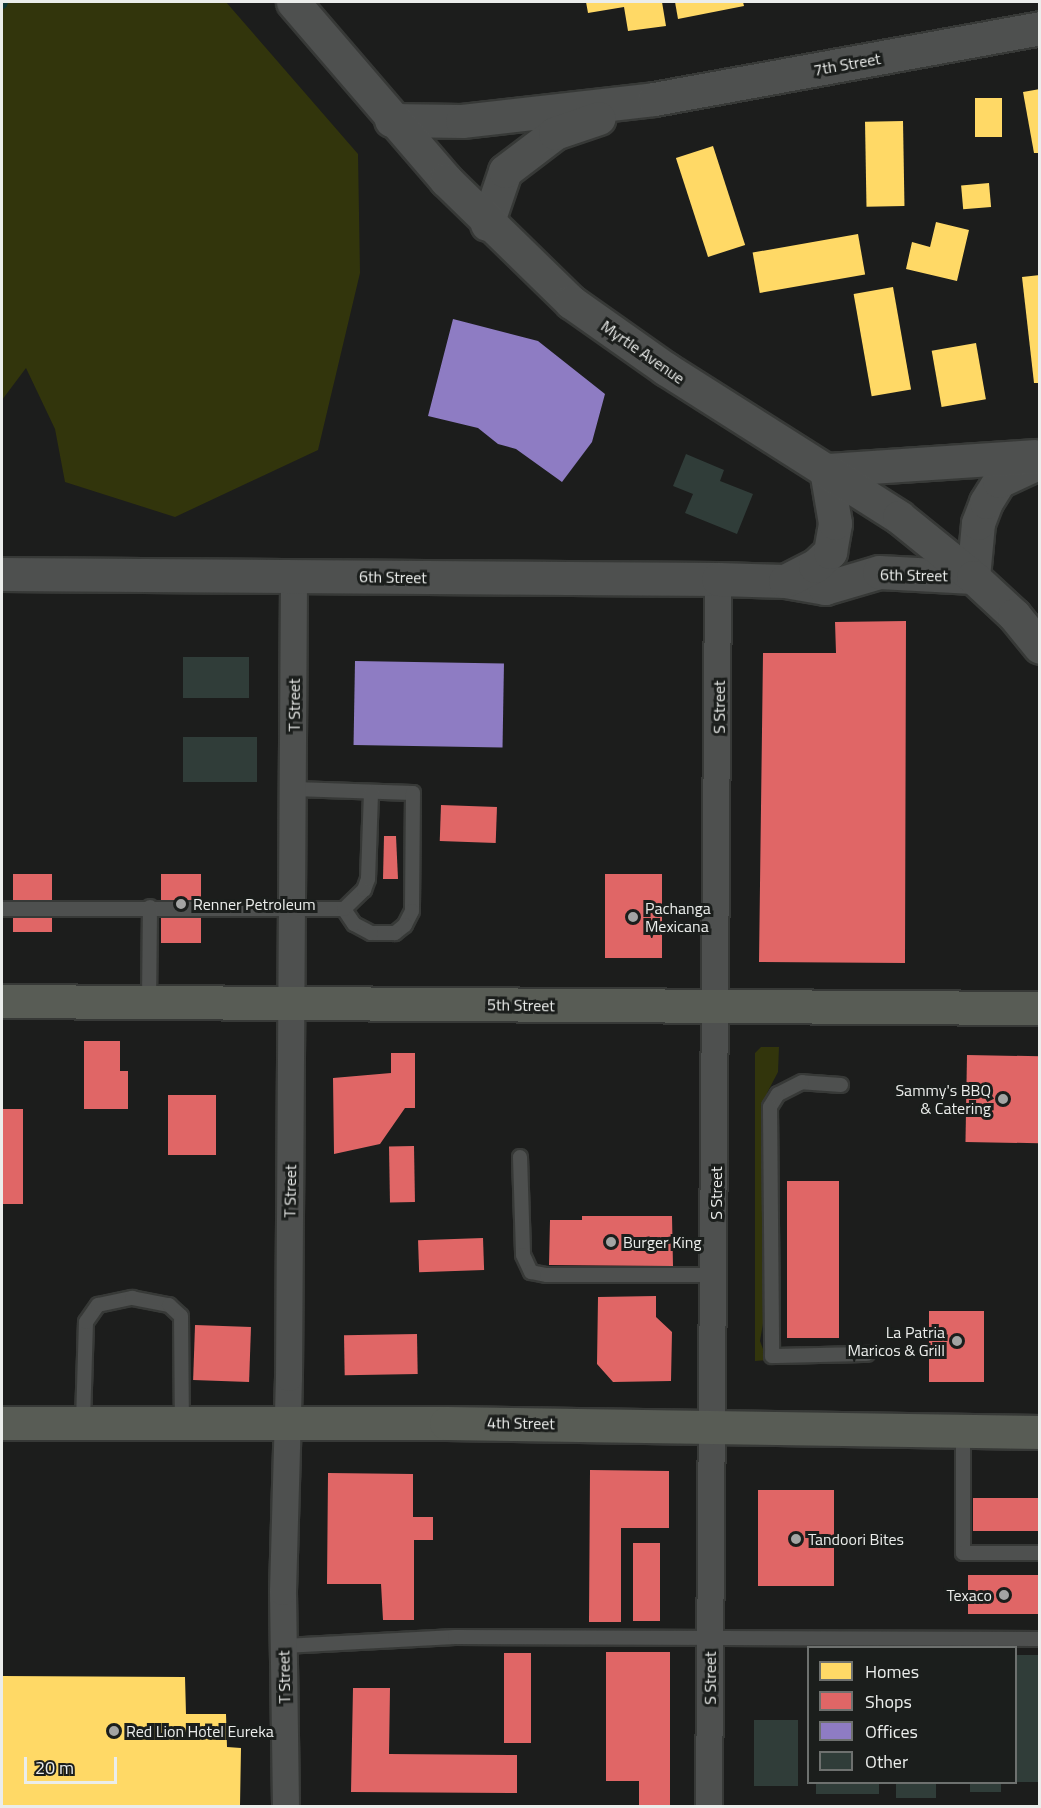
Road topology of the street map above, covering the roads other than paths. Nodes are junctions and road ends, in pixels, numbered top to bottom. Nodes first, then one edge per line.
1 (293, 2) edge
2 (1040, 28) edge
3 (654, 99) junction
4 (391, 120) junction
5 (487, 224) junction
6 (1040, 456) edge
7 (1040, 462) edge
8 (826, 470) junction
9 (2, 574) edge
10 (294, 576) junction
11 (973, 577) junction
12 (718, 579) junction
13 (785, 581) junction
14 (1040, 647) edge
15 (294, 789) junction
16 (371, 792) junction
17 (150, 907) junction
18 (292, 908) junction
19 (2, 909) edge
20 (344, 909) junction
21 (2, 1001) edge
22 (149, 1002) junction
23 (292, 1002) junction
24 (716, 1004) junction
25 (1040, 1008) edge
26 (841, 1085) dead end
27 (520, 1157) dead end
28 (715, 1275) junction
29 (867, 1354) dead end
30 (83, 1422) junction
31 (182, 1422) junction
32 (287, 1422) junction
33 (2, 1423) edge
34 (713, 1426) junction
35 (963, 1431) junction
36 (1040, 1432) edge
37 (1040, 1553) edge
38 (710, 1636) junction
39 (1040, 1639) edge
40 (284, 1646) junction
41 (286, 1806) edge
42 (709, 1806) edge

1 - 4 street, Myrtle Avenue
2 - 3 street, 7th Street
3 - 4 street
3 - 5 street
4 - 5 street, Myrtle Avenue
5 - 8 street, Myrtle Avenue
6 - 8 street
7 - 11 street
8 - 11 street, Myrtle Avenue
8 - 13 street, 6th Street
9 - 10 street, 6th Street
10 - 12 street, 6th Street
10 - 15 street, T Street
11 - 13 street, 6th Street
11 - 14 street, Myrtle Avenue
12 - 13 street, 6th Street
12 - 24 street, S Street
15 - 16 lane
15 - 18 street, T Street
16 - 20 lane
16 - 20 lane
17 - 18 lane
17 - 19 lane
17 - 22 lane
18 - 20 lane
18 - 23 street, T Street
21 - 22 highway, 5th Street
22 - 23 highway, 5th Street
23 - 24 highway, 5th Street
23 - 32 street, T Street
24 - 25 highway, 5th Street
24 - 28 street, S Street
26 - 29 lane
27 - 28 lane
28 - 34 street, S Street
30 - 31 highway, 4th Street
30 - 31 lane
30 - 33 highway, 4th Street
31 - 32 highway, 4th Street
32 - 34 highway, 4th Street
32 - 40 street, T Street
34 - 35 highway, 4th Street
34 - 38 street, S Street
35 - 36 highway, 4th Street
35 - 37 lane
38 - 39 lane
38 - 40 lane
38 - 42 street, S Street
40 - 41 street, T Street

